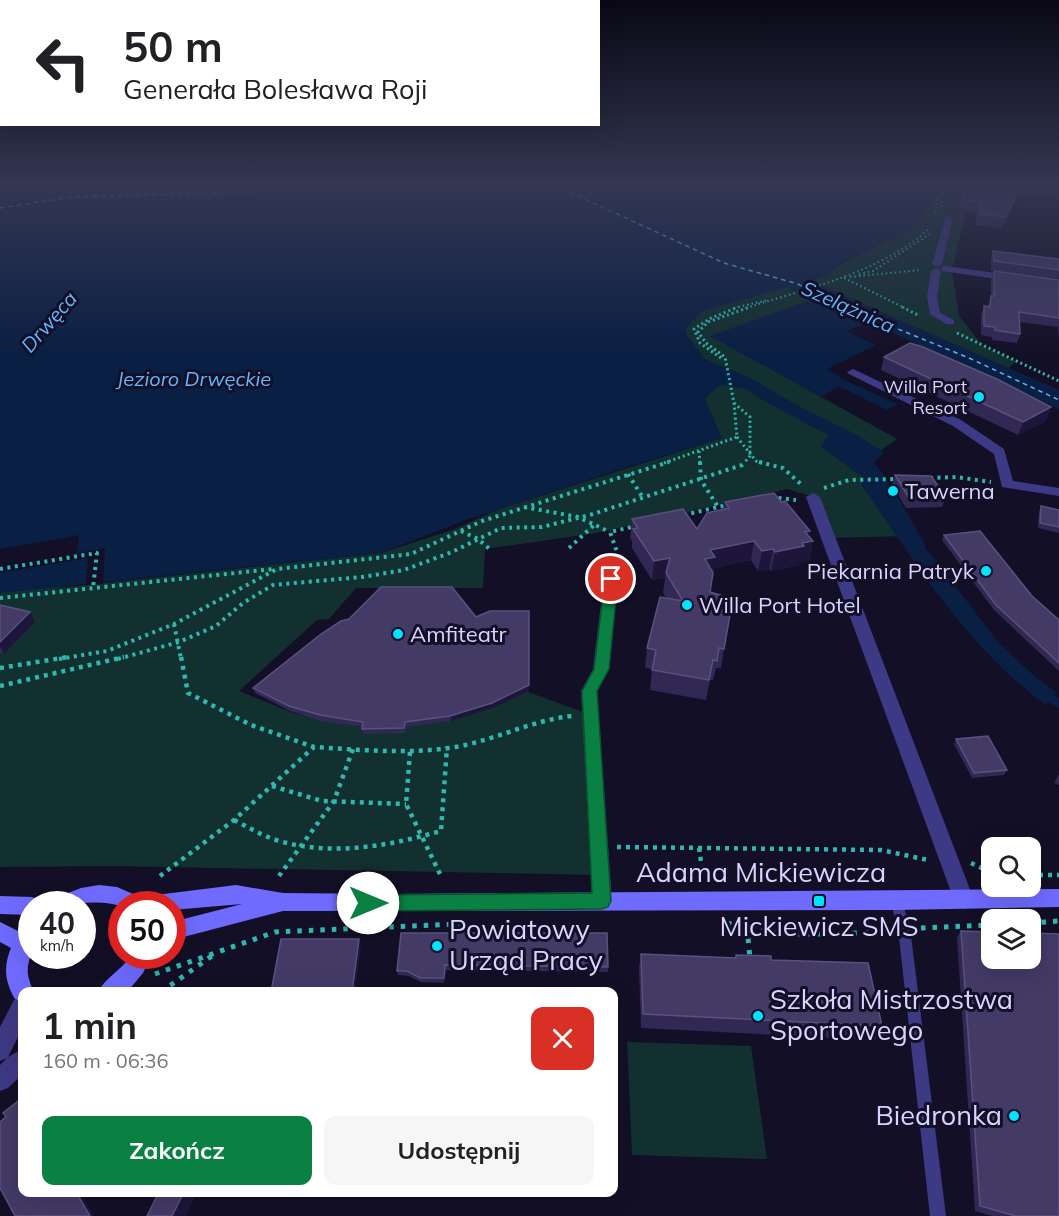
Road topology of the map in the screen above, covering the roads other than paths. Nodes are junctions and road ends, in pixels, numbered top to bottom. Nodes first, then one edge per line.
1 (942, 242) edge
2 (939, 268) junction
3 (1027, 280) edge
4 (950, 322) dead end
5 (853, 372) dead end
6 (1059, 492) edge
7 (808, 499) road end
8 (611, 579) road end
9 (1059, 898) edge
10 (186, 899) edge
11 (964, 900) junction
12 (602, 901) junction
13 (283, 902) junction
14 (896, 902) junction
15 (0, 905) edge
16 (18, 906) edge
17 (186, 927) edge
18 (0, 931) edge
19 (18, 936) edge
20 (18, 957) edge
21 (134, 969) edge
22 (21, 987) edge
23 (117, 987) edge
24 (18, 1015) edge
25 (0, 1050) edge
26 (18, 1064) edge
27 (0, 1080) edge
28 (938, 1216) edge

1 - 2 street
2 - 3 street
2 - 4 street
5 - 6 street
7 - 11 street
8 - 12 street
9 - 11 main road, Adama Mickiewicza
10 - 13 main road, Adama Mickiewicza
11 - 14 main road, Adama Mickiewicza
12 - 13 main road, Adama Mickiewicza
12 - 14 main road, Adama Mickiewicza
13 - 17 main road, Adama Mickiewicza
14 - 28 lane
15 - 16 main road
18 - 19 main road
20 - 22 main road
21 - 23 main road
24 - 25 street
26 - 27 street

